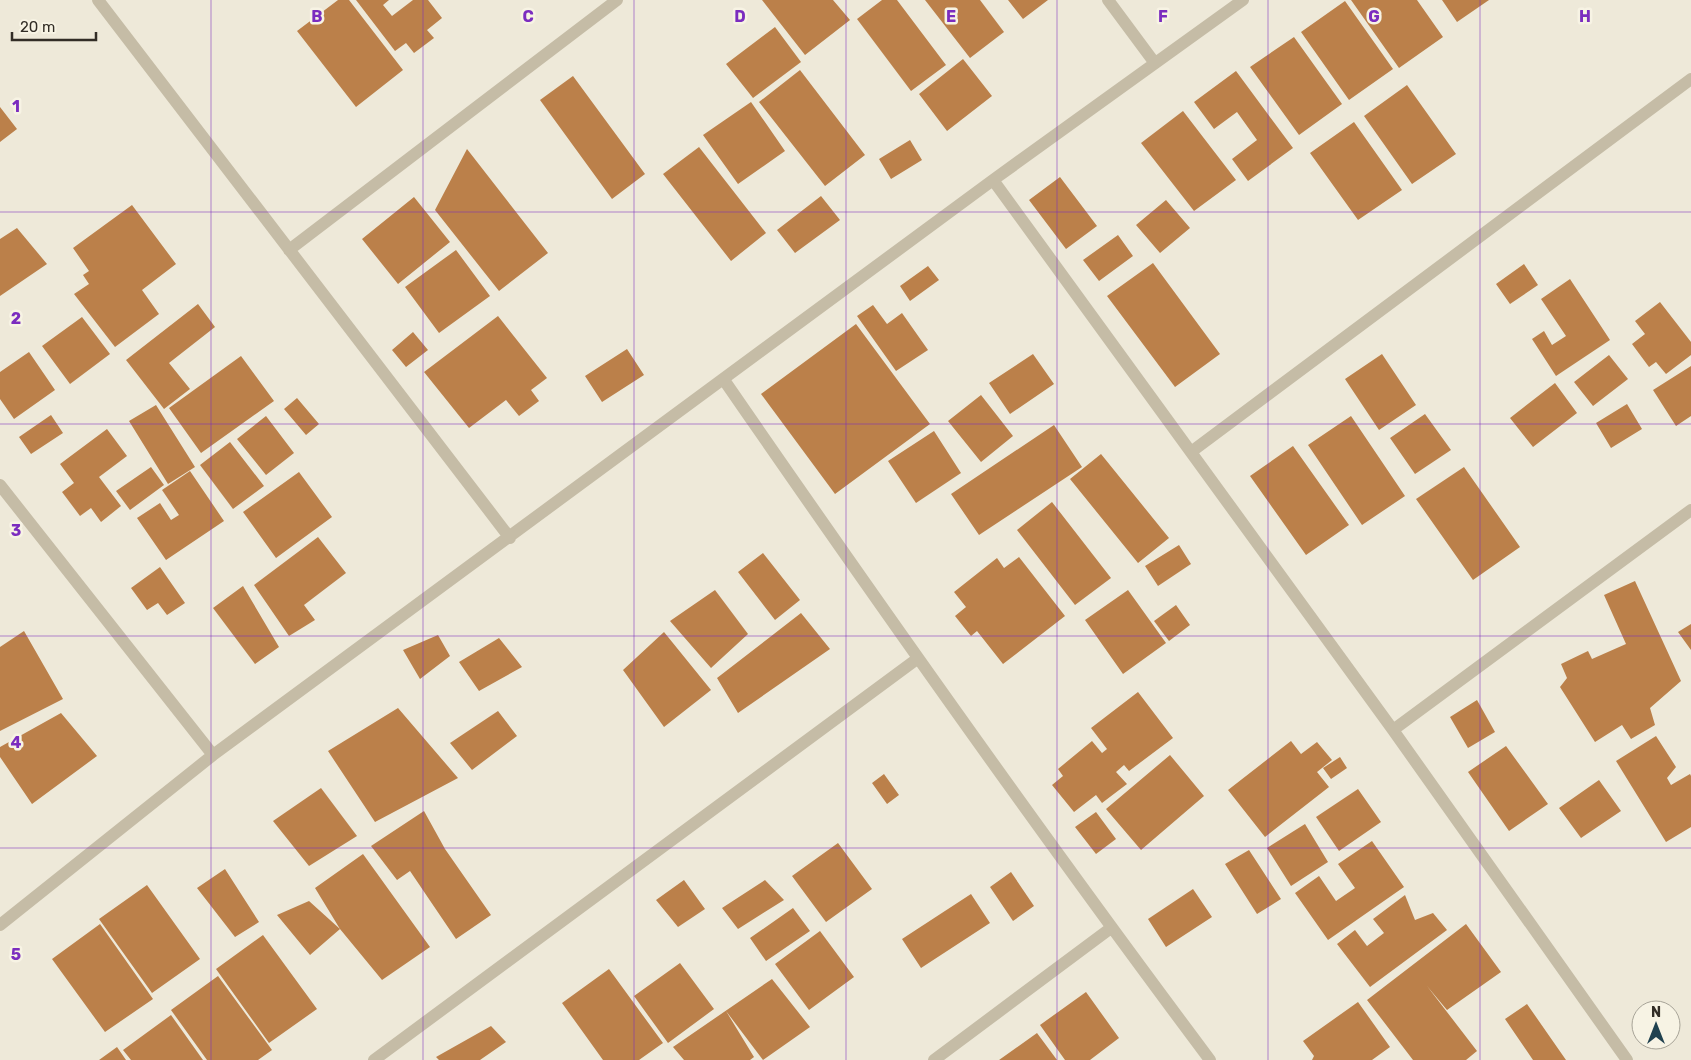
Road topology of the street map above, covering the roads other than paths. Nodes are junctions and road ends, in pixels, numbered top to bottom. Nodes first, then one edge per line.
1 (98, 0) edge
2 (617, 0) edge
3 (1108, 0) edge
4 (1243, 0) edge
5 (1154, 62) junction
6 (1691, 79) edge
7 (993, 180) junction
8 (289, 250) junction
9 (724, 380) junction
10 (1190, 452) junction
11 (0, 486) edge
12 (1691, 510) edge
13 (510, 538) junction
14 (917, 659) junction
15 (1393, 730) junction
16 (213, 755) junction
17 (0, 925) edge
18 (1111, 928) junction
19 (374, 1060) edge
20 (934, 1060) edge
21 (1210, 1060) edge
22 (1627, 1060) edge

1 - 8 street
2 - 8 street
3 - 5 street
4 - 5 street
5 - 7 street
6 - 10 street
7 - 9 street
7 - 10 street
8 - 13 street
9 - 13 street
9 - 14 street
10 - 15 street
11 - 16 street
12 - 15 street
13 - 16 street
14 - 18 street
14 - 19 street
15 - 22 street
16 - 17 street
18 - 20 street
18 - 21 street

